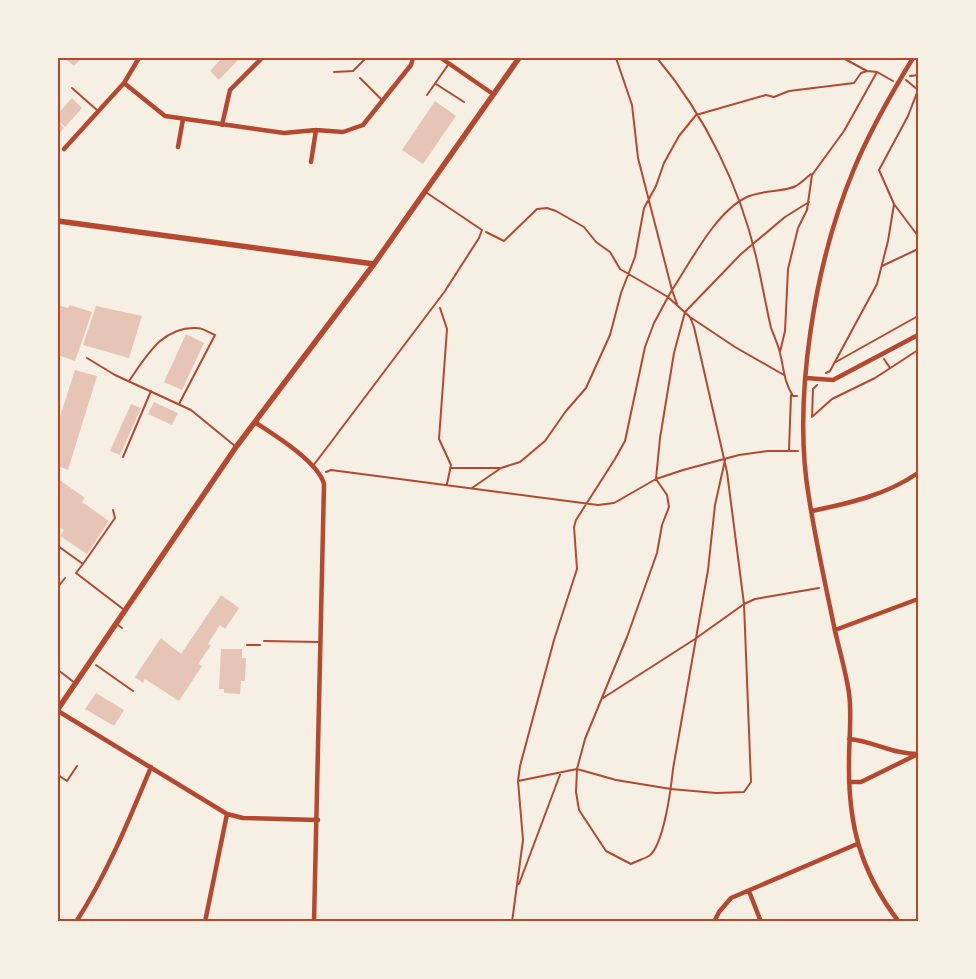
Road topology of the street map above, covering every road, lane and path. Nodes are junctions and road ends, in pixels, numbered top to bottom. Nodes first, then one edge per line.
1 (139, 58) edge
2 (262, 58) edge
3 (366, 58) edge
4 (413, 58) edge
5 (441, 58) edge
6 (519, 58) edge
7 (616, 58) edge
8 (657, 58) edge
9 (843, 58) edge
10 (913, 58) edge
11 (450, 63) junction
12 (867, 71) junction
13 (334, 72) dead end
14 (877, 72) junction
15 (902, 76) junction
16 (360, 78) dead end
17 (124, 83) junction
18 (898, 83) junction
19 (436, 84) junction
20 (72, 88) dead end
21 (493, 94) junction
22 (427, 96) dead end
23 (383, 101) junction
24 (464, 102) dead end
25 (98, 111) junction
26 (696, 114) junction
27 (182, 119) junction
28 (222, 125) junction
29 (316, 130) junction
30 (178, 147) dead end
31 (64, 149) dead end
32 (311, 162) dead end
33 (812, 173) junction
34 (425, 192) junction
35 (649, 202) junction
36 (739, 202) junction
37 (809, 202) junction
38 (894, 204) junction
39 (58, 221) edge
40 (482, 230) junction
41 (918, 236) edge
42 (753, 244) junction
43 (918, 249) edge
44 (374, 264) junction
45 (881, 267) junction
46 (629, 275) junction
47 (672, 290) junction
48 (668, 297) junction
49 (437, 301) junction
50 (677, 304) junction
51 (685, 312) junction
52 (918, 316) edge
53 (690, 317) junction
54 (918, 335) edge
55 (918, 350) edge
56 (780, 352) junction
57 (87, 358) dead end
58 (884, 359) dead end
59 (834, 363) junction
60 (890, 368) junction
61 (784, 374) junction
62 (806, 378) junction
63 (129, 381) junction
64 (817, 382) junction
65 (151, 391) junction
66 (791, 393) junction
67 (798, 403) dead end
68 (179, 404) junction
69 (256, 423) junction
70 (236, 447) junction
71 (789, 451) junction
72 (805, 451) junction
73 (123, 457) dead end
74 (725, 460) junction
75 (313, 466) junction
76 (450, 468) junction
77 (501, 468) junction
78 (918, 474) edge
79 (322, 475) junction
80 (656, 479) junction
81 (447, 484) junction
82 (472, 488) junction
83 (588, 504) junction
84 (113, 510) dead end
85 (812, 511) junction
86 (58, 546) edge
87 (83, 564) junction
88 (65, 578) dead end
89 (58, 587) edge
90 (826, 587) junction
91 (918, 599) edge
92 (744, 604) junction
93 (125, 610) junction
94 (116, 624) junction
95 (122, 628) dead end
96 (835, 630) junction
97 (695, 639) junction
98 (264, 641) dead end
99 (321, 642) junction
100 (90, 661) junction
101 (58, 670) edge
102 (75, 683) junction
103 (133, 691) dead end
104 (603, 698) junction
105 (58, 710) edge
106 (849, 739) junction
107 (918, 754) edge
108 (77, 766) dead end
109 (151, 767) junction
110 (577, 769) junction
111 (561, 772) junction
112 (58, 775) edge
113 (518, 781) junction
114 (849, 782) junction
115 (671, 789) junction
116 (227, 814) junction
117 (318, 820) junction
118 (858, 844) junction
119 (518, 887) junction
120 (749, 891) junction
121 (76, 922) edge
122 (205, 922) edge
123 (314, 922) edge
124 (512, 922) edge
125 (714, 922) edge
126 (761, 922) edge
127 (899, 922) edge

1 - 17 street
2 - 28 street
3 - 13 lane
4 - 23 street
5 - 11 street
6 - 21 street
7 - 35 path
8 - 26 path
9 - 12 path
10 - 15 street
11 - 19 lane
11 - 21 street
12 - 14 path
12 - 26 path
14 - 18 path
14 - 33 path
15 - 18 street
15 - 38 path
16 - 23 lane
17 - 25 street
17 - 27 street
18 - 62 street
19 - 22 lane
19 - 24 lane
20 - 25 lane
21 - 34 street
23 - 29 street
25 - 31 street
26 - 35 path
26 - 36 path
27 - 28 street
27 - 30 street
28 - 29 street
29 - 32 street
33 - 36 path
33 - 37 path
34 - 40 lane
34 - 44 street
35 - 46 path
35 - 47 path
36 - 42 path
36 - 47 path
37 - 42 path
37 - 56 path
38 - 41 path
38 - 45 path
39 - 44 street
40 - 46 path
40 - 49 lane
42 - 51 path
42 - 56 path
43 - 45 path
44 - 69 street
45 - 59 path
46 - 48 path
46 - 77 path
47 - 48 path
47 - 50 path
48 - 50 path
48 - 83 path
49 - 75 lane
49 - 76 path
50 - 51 path
51 - 53 path
51 - 80 path
52 - 59 path
53 - 61 path
53 - 74 path
54 - 64 street
55 - 60 path
56 - 61 path
57 - 63 lane
58 - 60 path
59 - 64 path
60 - 64 path
61 - 66 path
62 - 64 street
62 - 72 street
63 - 65 lane
63 - 68 lane
65 - 68 lane
65 - 73 lane
66 - 67 path
66 - 71 path
68 - 70 lane
69 - 70 street
69 - 75 street
70 - 93 street
71 - 72 path
71 - 74 path
72 - 85 street
74 - 80 path
74 - 92 path
74 - 97 path
75 - 79 street
76 - 77 path
76 - 81 path
77 - 82 path
78 - 85 street
79 - 81 path
79 - 99 street
80 - 83 path
80 - 104 path
81 - 82 path
82 - 83 path
83 - 113 path
84 - 87 lane
85 - 90 street
86 - 87 lane
87 - 93 lane
88 - 89 lane
90 - 92 path
90 - 96 street
91 - 96 street
92 - 97 path
92 - 115 path
93 - 94 street
94 - 95 lane
94 - 100 street
96 - 106 street
97 - 104 path
97 - 115 path
98 - 99 lane
99 - 117 street
100 - 102 street
100 - 103 path
101 - 102 lane
102 - 105 street
104 - 110 path
105 - 109 street
106 - 107 street
106 - 114 street
107 - 114 street
108 - 112 lane
109 - 116 street
109 - 121 street
110 - 111 path
110 - 115 path
110 - 115 path
111 - 113 path
111 - 119 path
113 - 119 path
114 - 118 street
116 - 117 street
116 - 122 street
117 - 123 street
118 - 120 street
118 - 127 street
119 - 124 path
120 - 125 street
120 - 126 street

